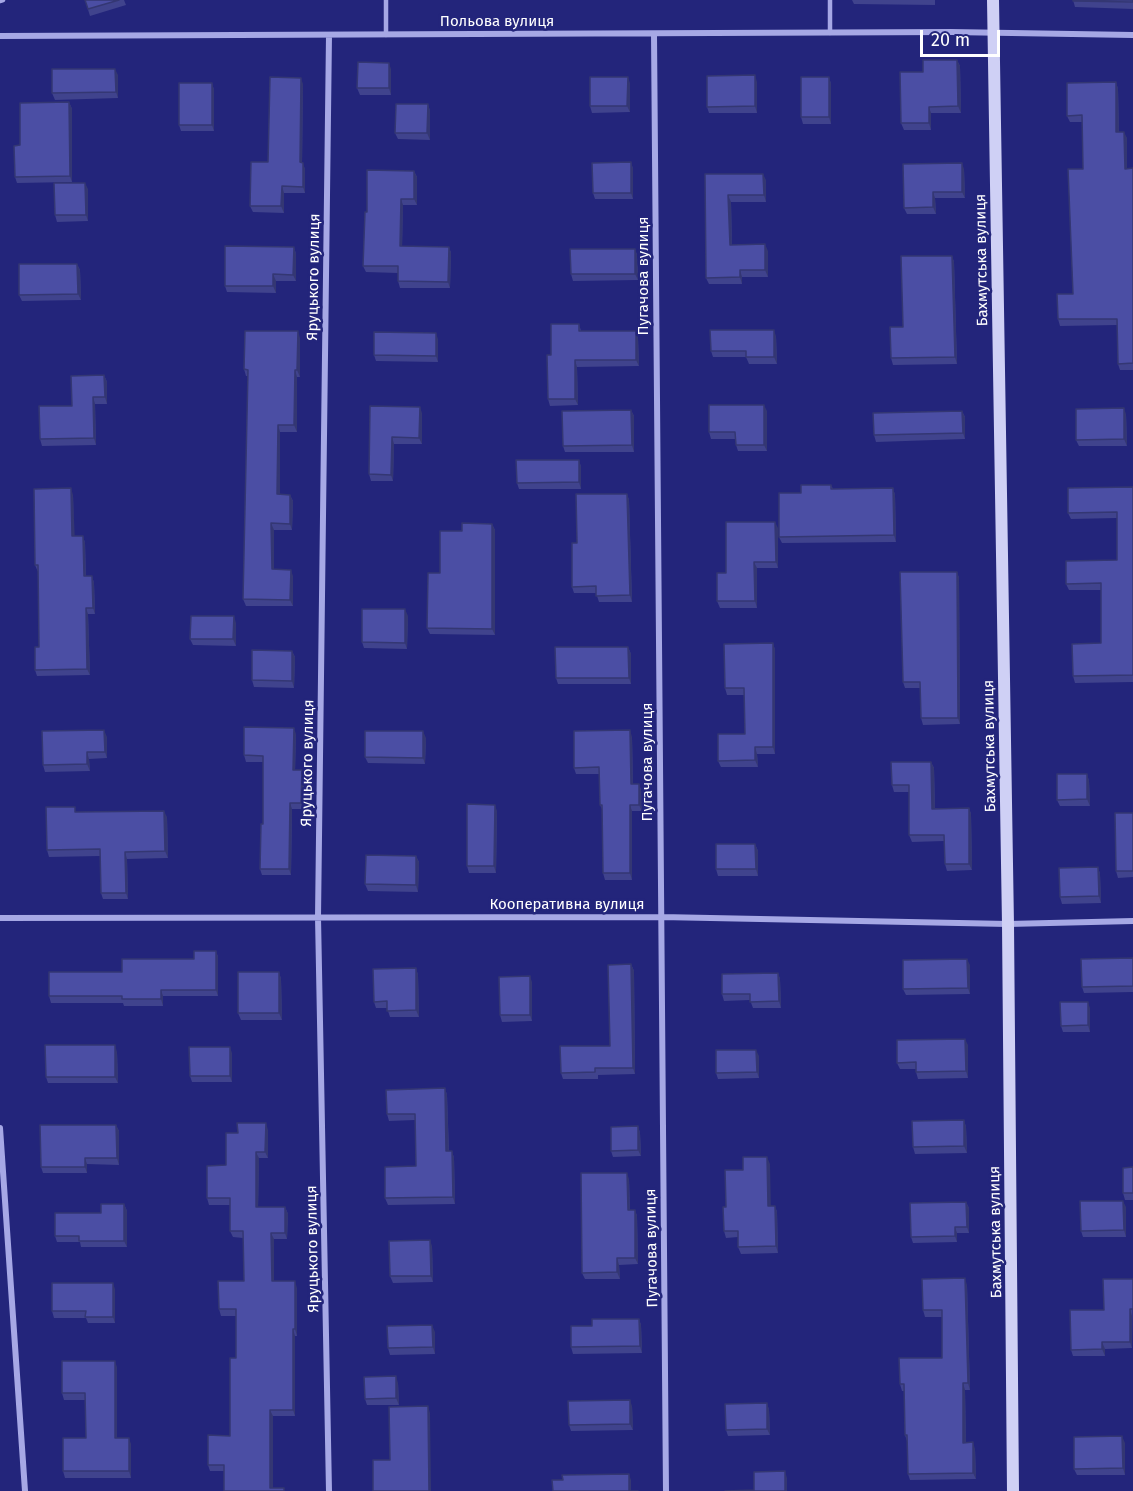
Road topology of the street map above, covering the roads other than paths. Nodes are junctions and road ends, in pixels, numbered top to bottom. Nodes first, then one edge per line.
1 (386, 0) edge
2 (830, 0) edge
3 (993, 0) edge
4 (830, 33) junction
5 (994, 33) junction
6 (654, 34) junction
7 (329, 35) junction
8 (386, 35) junction
9 (1133, 35) edge
10 (0, 36) edge
11 (318, 917) junction
12 (661, 917) junction
13 (0, 918) edge
14 (1133, 921) edge
15 (1008, 924) junction
16 (0, 1128) edge
17 (25, 1491) edge
18 (329, 1491) edge
19 (666, 1491) edge
20 (1013, 1491) edge

1 - 8 lane
2 - 4 lane
3 - 5 street, Бахмутська вулиця
4 - 5 street, Польова вулиця
4 - 6 street, Польова вулиця
5 - 9 street, Польова вулиця
5 - 15 street, Бахмутська вулиця
6 - 8 street, Польова вулиця
6 - 12 street, Пугачова вулиця
7 - 8 street, Польова вулиця
7 - 10 street, Польова вулиця
7 - 11 street, Яруцького вулиця
11 - 12 street, Кооперативна вулиця
11 - 13 street, Кооперативна вулиця
11 - 18 street, Яруцького вулиця
12 - 15 street, Кооперативна вулиця
12 - 19 street, Пугачова вулиця
14 - 15 street, Кооперативна вулиця
15 - 20 street, Бахмутська вулиця
16 - 17 street

